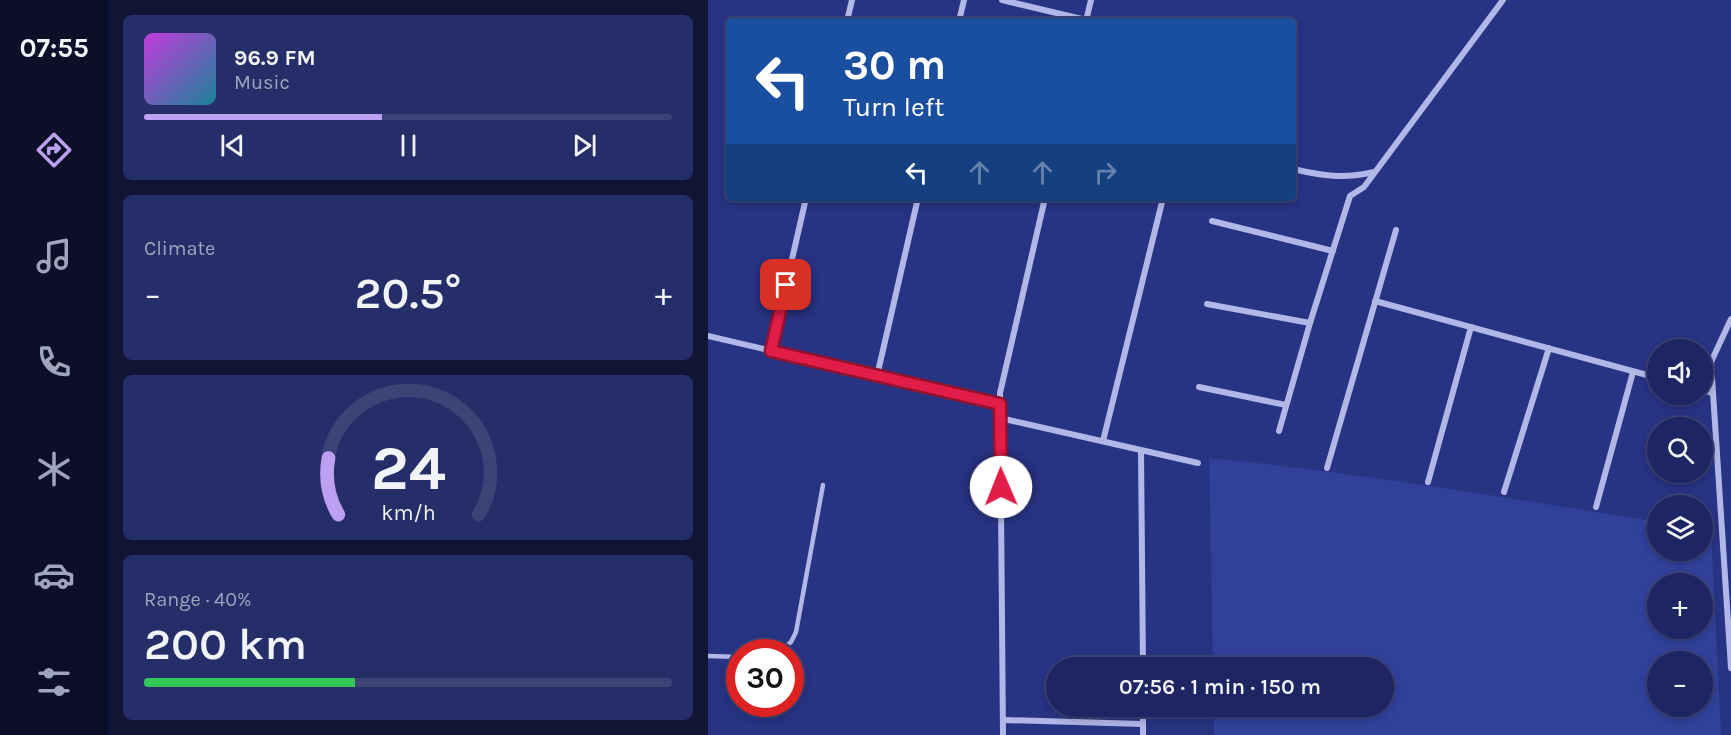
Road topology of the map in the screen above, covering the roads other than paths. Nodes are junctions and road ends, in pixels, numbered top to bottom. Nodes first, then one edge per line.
1 (852, 0) edge
2 (964, 0) edge
3 (1002, 0) edge
4 (1090, 0) edge
5 (1503, 0) edge
6 (848, 18) edge
7 (960, 18) edge
8 (1078, 18) edge
9 (1086, 18) edge
10 (1296, 170) edge
11 (1374, 172) junction
12 (805, 201) edge
13 (917, 201) edge
14 (1044, 201) edge
15 (1162, 201) edge
16 (1212, 221) dead end
17 (1396, 230) dead end
18 (1333, 251) junction
19 (1375, 301) junction
20 (1207, 304) dead end
21 (1731, 319) edge
22 (1310, 323) junction
23 (1471, 327) junction
24 (708, 336) edge
25 (1549, 348) junction
26 (771, 351) junction
27 (1713, 361) edge
28 (1633, 372) junction
29 (1647, 375) edge
30 (877, 376) junction
31 (1199, 387) dead end
32 (1713, 393) edge
33 (1000, 404) junction
34 (1286, 405) junction
35 (1000, 417) junction
36 (1279, 431) dead end
37 (1103, 441) junction
38 (1141, 450) junction
39 (1198, 463) dead end
40 (1327, 468) dead end
41 (1428, 482) dead end
42 (823, 485) dead end
43 (1504, 492) dead end
44 (1596, 507) dead end
45 (792, 639) edge
46 (708, 656) edge
47 (726, 657) edge
48 (1143, 657) edge
49 (1731, 668) edge
50 (1143, 717) edge
51 (1003, 720) junction
52 (1143, 724) junction
53 (1003, 735) edge
54 (1143, 735) edge

1 - 6 street
2 - 7 street
3 - 8 street
4 - 9 street
5 - 11 street
10 - 11 street
11 - 18 street
12 - 26 street
13 - 30 street
14 - 33 street
15 - 37 street
16 - 18 street
17 - 19 street
18 - 22 street
19 - 23 street
19 - 40 street
20 - 22 street
21 - 27 street
22 - 34 street
23 - 25 street
23 - 41 street
24 - 26 street
25 - 28 street
25 - 43 street
26 - 30 street
28 - 29 street
28 - 44 street
30 - 33 street
31 - 34 street
32 - 49 street
33 - 35 street
34 - 36 street
35 - 37 street
35 - 51 street
37 - 38 street
38 - 39 street
38 - 48 street
42 - 45 lane
46 - 47 lane
50 - 52 street
51 - 52 street
51 - 53 street
52 - 54 street

